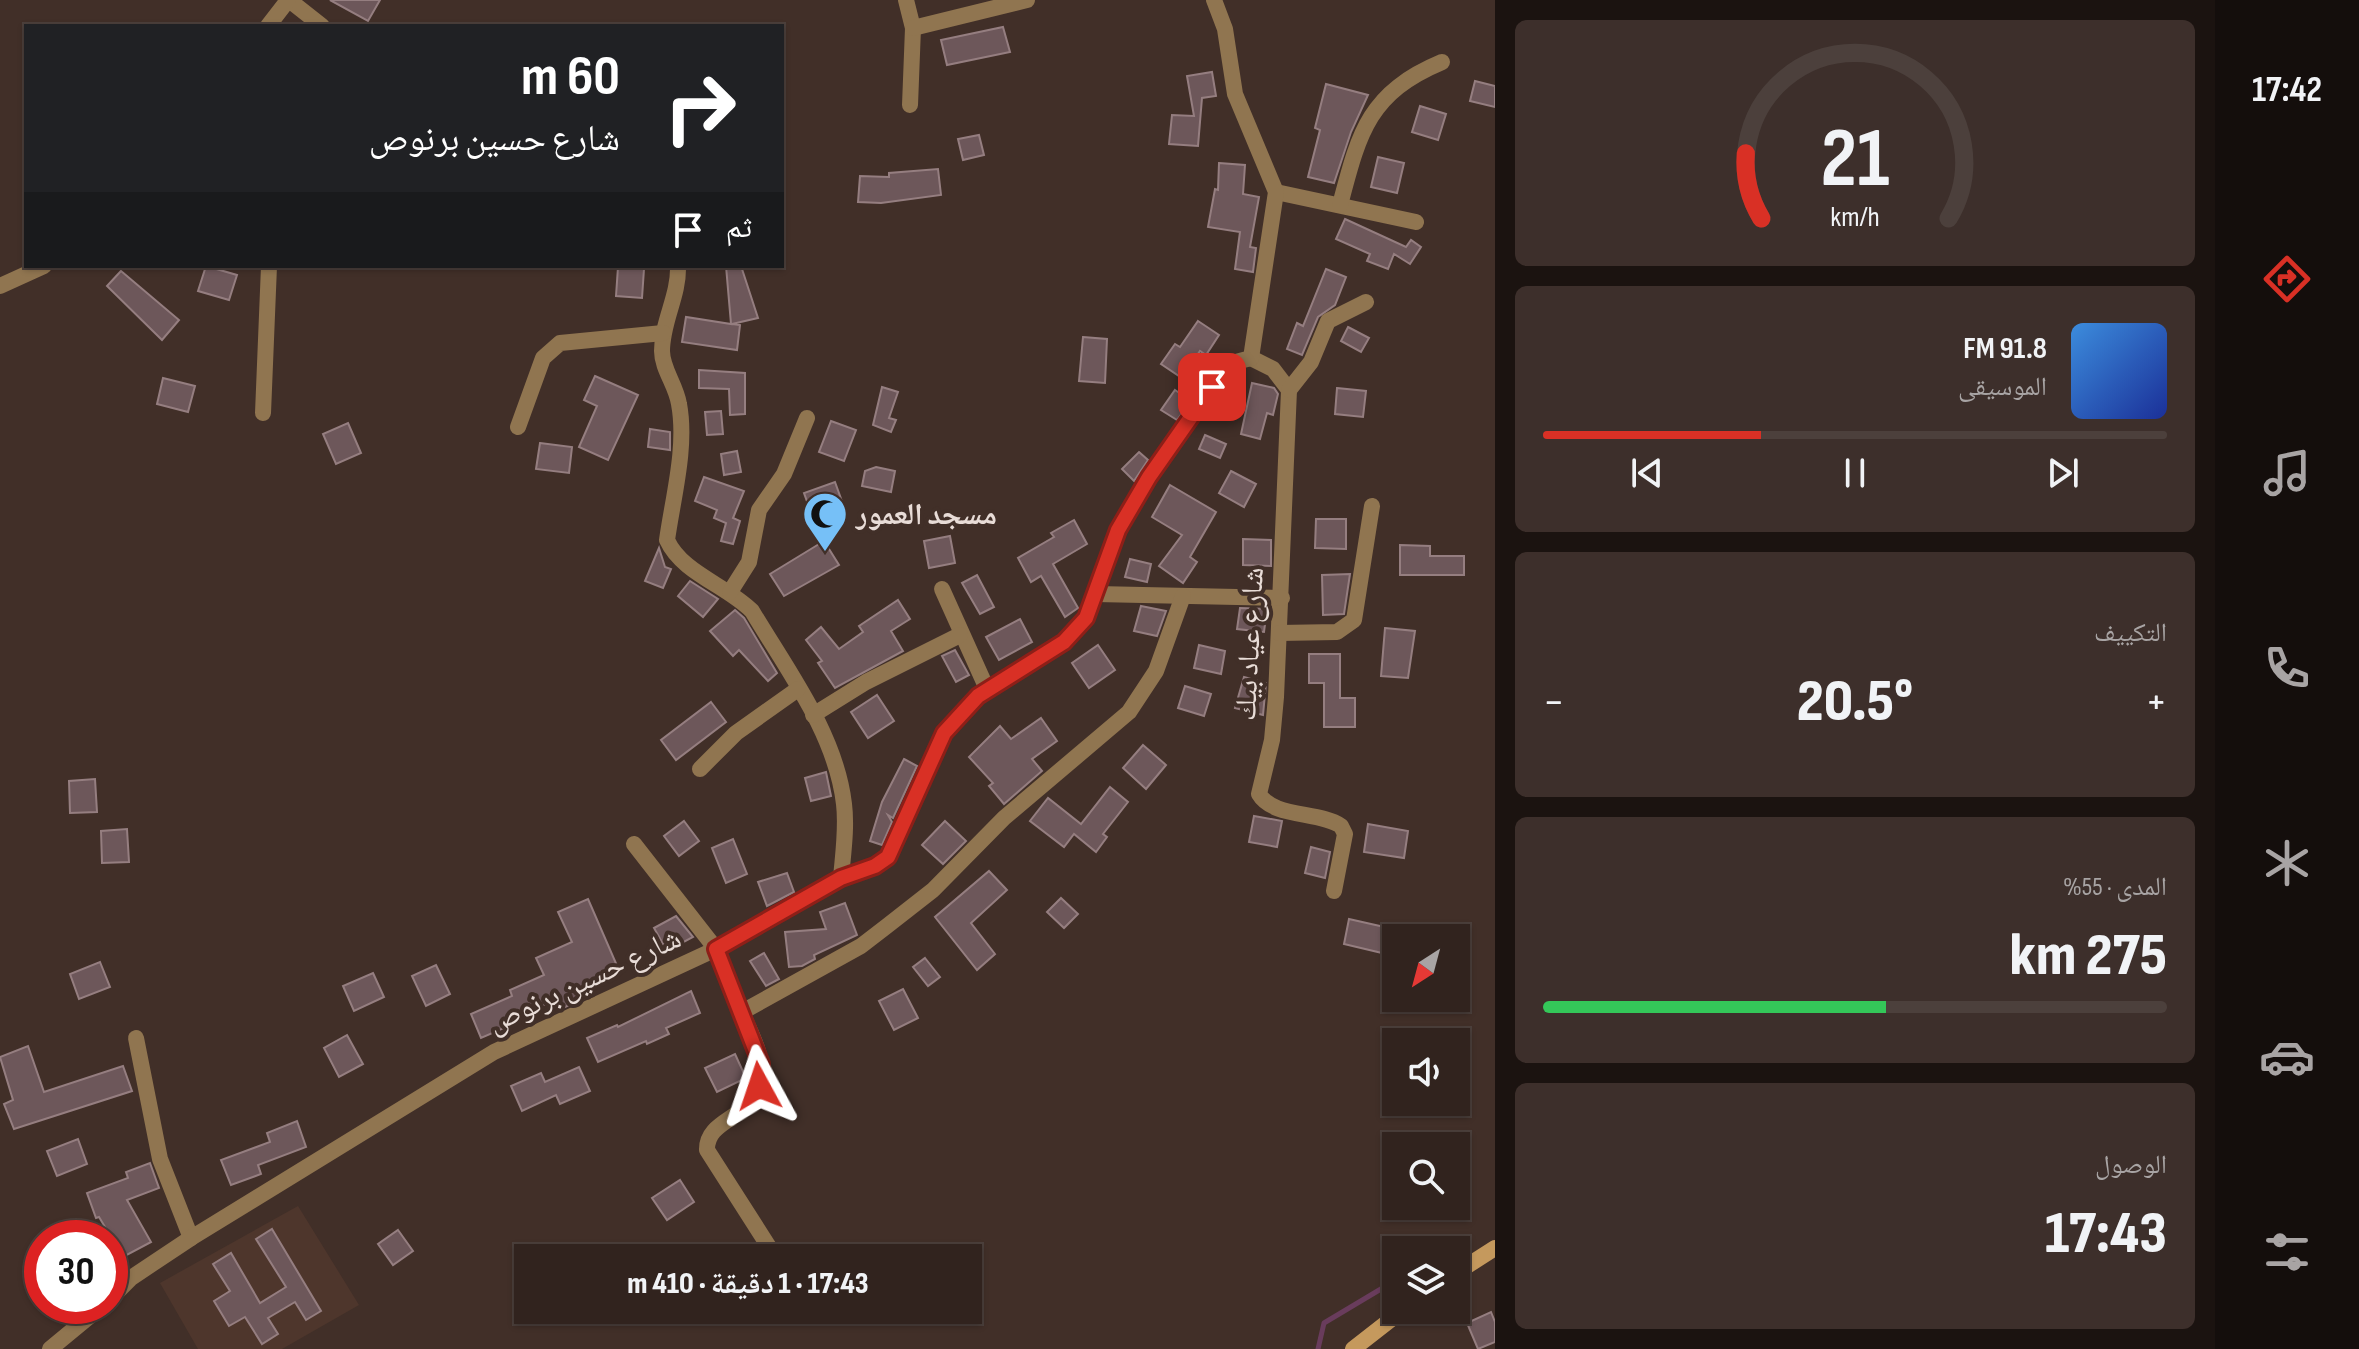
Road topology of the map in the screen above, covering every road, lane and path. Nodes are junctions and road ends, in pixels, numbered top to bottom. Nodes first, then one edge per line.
1 (289, 0) edge
2 (906, 0) edge
3 (1027, 0) edge
4 (1214, 0) edge
5 (270, 24) edge
6 (319, 24) edge
7 (913, 28) junction
8 (1442, 62) dead end
9 (910, 105) dead end
10 (1276, 192) junction
11 (1340, 205) junction
12 (1416, 222) dead end
13 (40, 268) edge
14 (269, 268) edge
15 (678, 268) edge
16 (0, 286) edge
17 (1366, 302) dead end
18 (663, 333) junction
19 (1251, 358) junction
20 (1289, 390) junction
21 (263, 413) dead end
22 (807, 418) dead end
23 (518, 427) dead end
24 (1372, 506) dead end
25 (942, 589) dead end
26 (730, 592) junction
27 (1096, 594) junction
28 (1183, 596) junction
29 (1282, 598) junction
30 (1279, 633) junction
31 (960, 635) junction
32 (798, 689) junction
33 (987, 689) junction
34 (813, 715) junction
35 (700, 769) dead end
36 (634, 844) dead end
37 (841, 878) junction
38 (1334, 891) dead end
39 (716, 949) junction
40 (742, 1012) junction
41 (136, 1038) dead end
42 (191, 1238) junction
43 (767, 1244) edge
44 (1495, 1248) edge
45 (1470, 1264) edge
46 (128, 1281) edge
47 (80, 1324) edge
48 (1385, 1324) edge
49 (50, 1349) edge
50 (1353, 1349) edge

1 - 5 street
1 - 6 street
2 - 7 street
3 - 7 street
4 - 10 street
7 - 9 street
8 - 11 street
10 - 11 street
10 - 19 street
11 - 12 street
13 - 16 street
14 - 21 street
15 - 18 street
17 - 20 street
18 - 23 street
18 - 26 street
19 - 20 street
19 - 27 street, شارع حسين برنوص
20 - 29 street, شارع عياد بيك
22 - 26 street
24 - 30 street
25 - 31 street
26 - 32 street
27 - 28 street
27 - 33 street, شارع حسين برنوص
28 - 29 street
28 - 40 street
29 - 30 street, شارع عياد بيك
30 - 38 street, شارع عياد بيك
31 - 33 street
31 - 34 street
32 - 34 street
32 - 35 street
33 - 37 street, شارع حسين برنوص
34 - 37 street
36 - 39 street
37 - 39 street, شارع حسين برنوص
39 - 40 street
39 - 42 street, شارع حسين برنوص
40 - 43 street
41 - 42 street
42 - 46 street, شارع حسين برنوص
44 - 45 main road
47 - 49 street
48 - 50 main road

